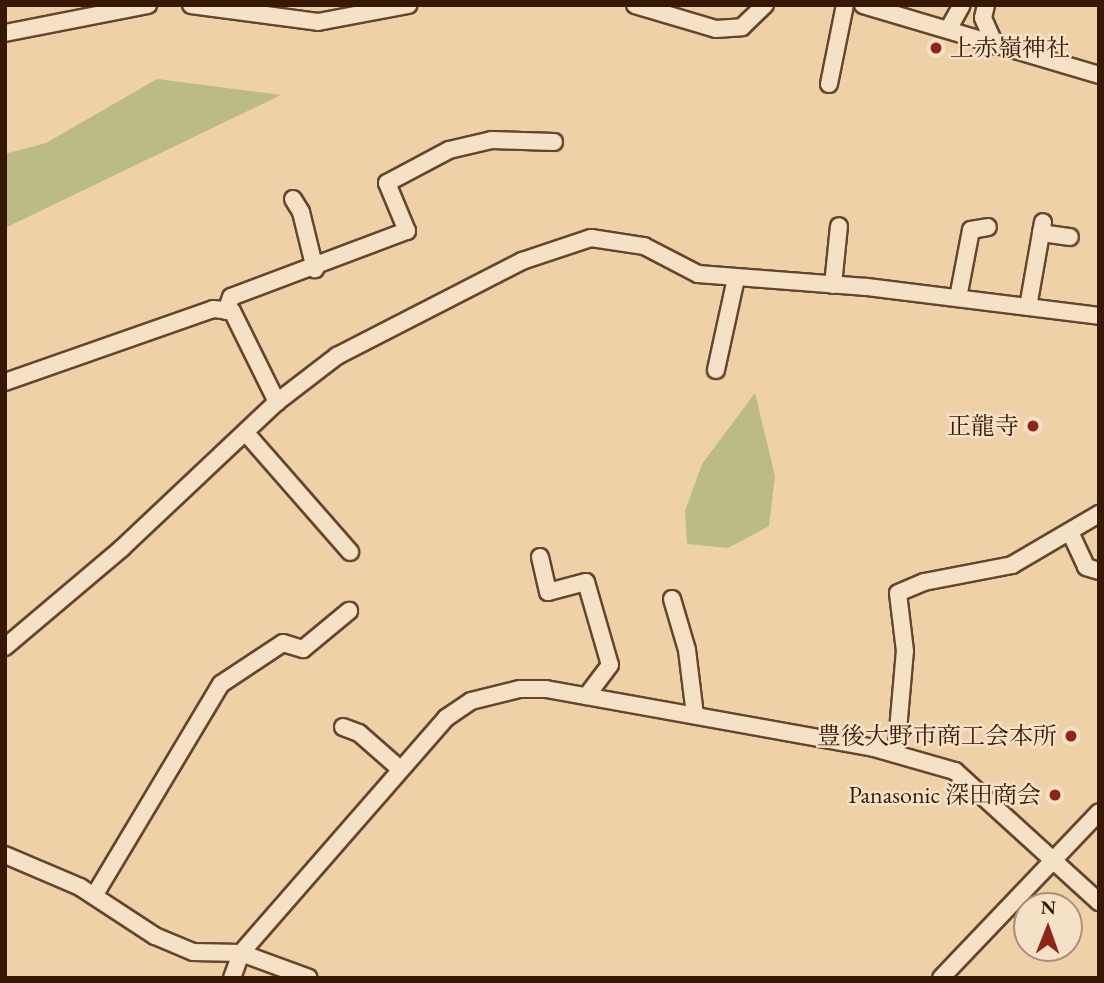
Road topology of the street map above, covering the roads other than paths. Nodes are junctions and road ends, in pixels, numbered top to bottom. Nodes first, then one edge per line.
1 (148, 5) edge
2 (191, 5) edge
3 (408, 5) edge
4 (635, 5) edge
5 (765, 5) edge
6 (845, 5) edge
7 (863, 5) edge
8 (962, 5) edge
9 (986, 5) edge
10 (948, 28) junction
11 (5, 33) edge
12 (995, 45) junction
13 (1099, 75) edge
14 (829, 84) dead end
15 (554, 142) dead end
16 (293, 199) dead end
17 (839, 226) dead end
18 (988, 227) dead end
19 (1070, 236) dead end
20 (315, 269) junction
21 (736, 278) junction
22 (833, 285) junction
23 (958, 298) junction
24 (1028, 307) junction
25 (226, 311) junction
26 (1099, 316) edge
27 (716, 370) dead end
28 (5, 382) edge
29 (277, 402) junction
30 (246, 433) junction
31 (1099, 514) edge
32 (1070, 532) junction
33 (350, 552) dead end
34 (540, 557) dead end
35 (1099, 571) edge
36 (672, 598) dead end
37 (349, 611) dead end
38 (5, 647) edge
39 (587, 696) junction
40 (695, 715) junction
41 (342, 727) dead end
42 (896, 753) junction
43 (400, 769) junction
44 (1099, 812) edge
45 (5, 855) edge
46 (1055, 858) junction
47 (94, 896) junction
48 (1099, 902) edge
49 (241, 953) junction
50 (232, 978) edge
51 (309, 978) edge
52 (941, 978) edge

1 - 11 street
2 - 3 street
4 - 5 street
6 - 14 street
7 - 10 street
8 - 10 street
9 - 12 street
10 - 12 street
12 - 13 street
15 - 20 street
16 - 20 street
17 - 22 street
18 - 23 street
19 - 24 street
20 - 25 street
21 - 22 street
21 - 27 street
21 - 29 street
22 - 23 street
23 - 24 street
24 - 26 street
25 - 28 street
25 - 29 street
29 - 30 street
30 - 33 street
30 - 38 street
31 - 32 street
32 - 35 street
32 - 42 street
34 - 39 street
36 - 40 street
37 - 47 street
39 - 40 street
39 - 43 street
40 - 42 street
41 - 43 street
42 - 46 street
43 - 49 street
44 - 46 street
45 - 47 street
46 - 48 street
46 - 52 street
47 - 49 street
49 - 50 street
49 - 51 street

